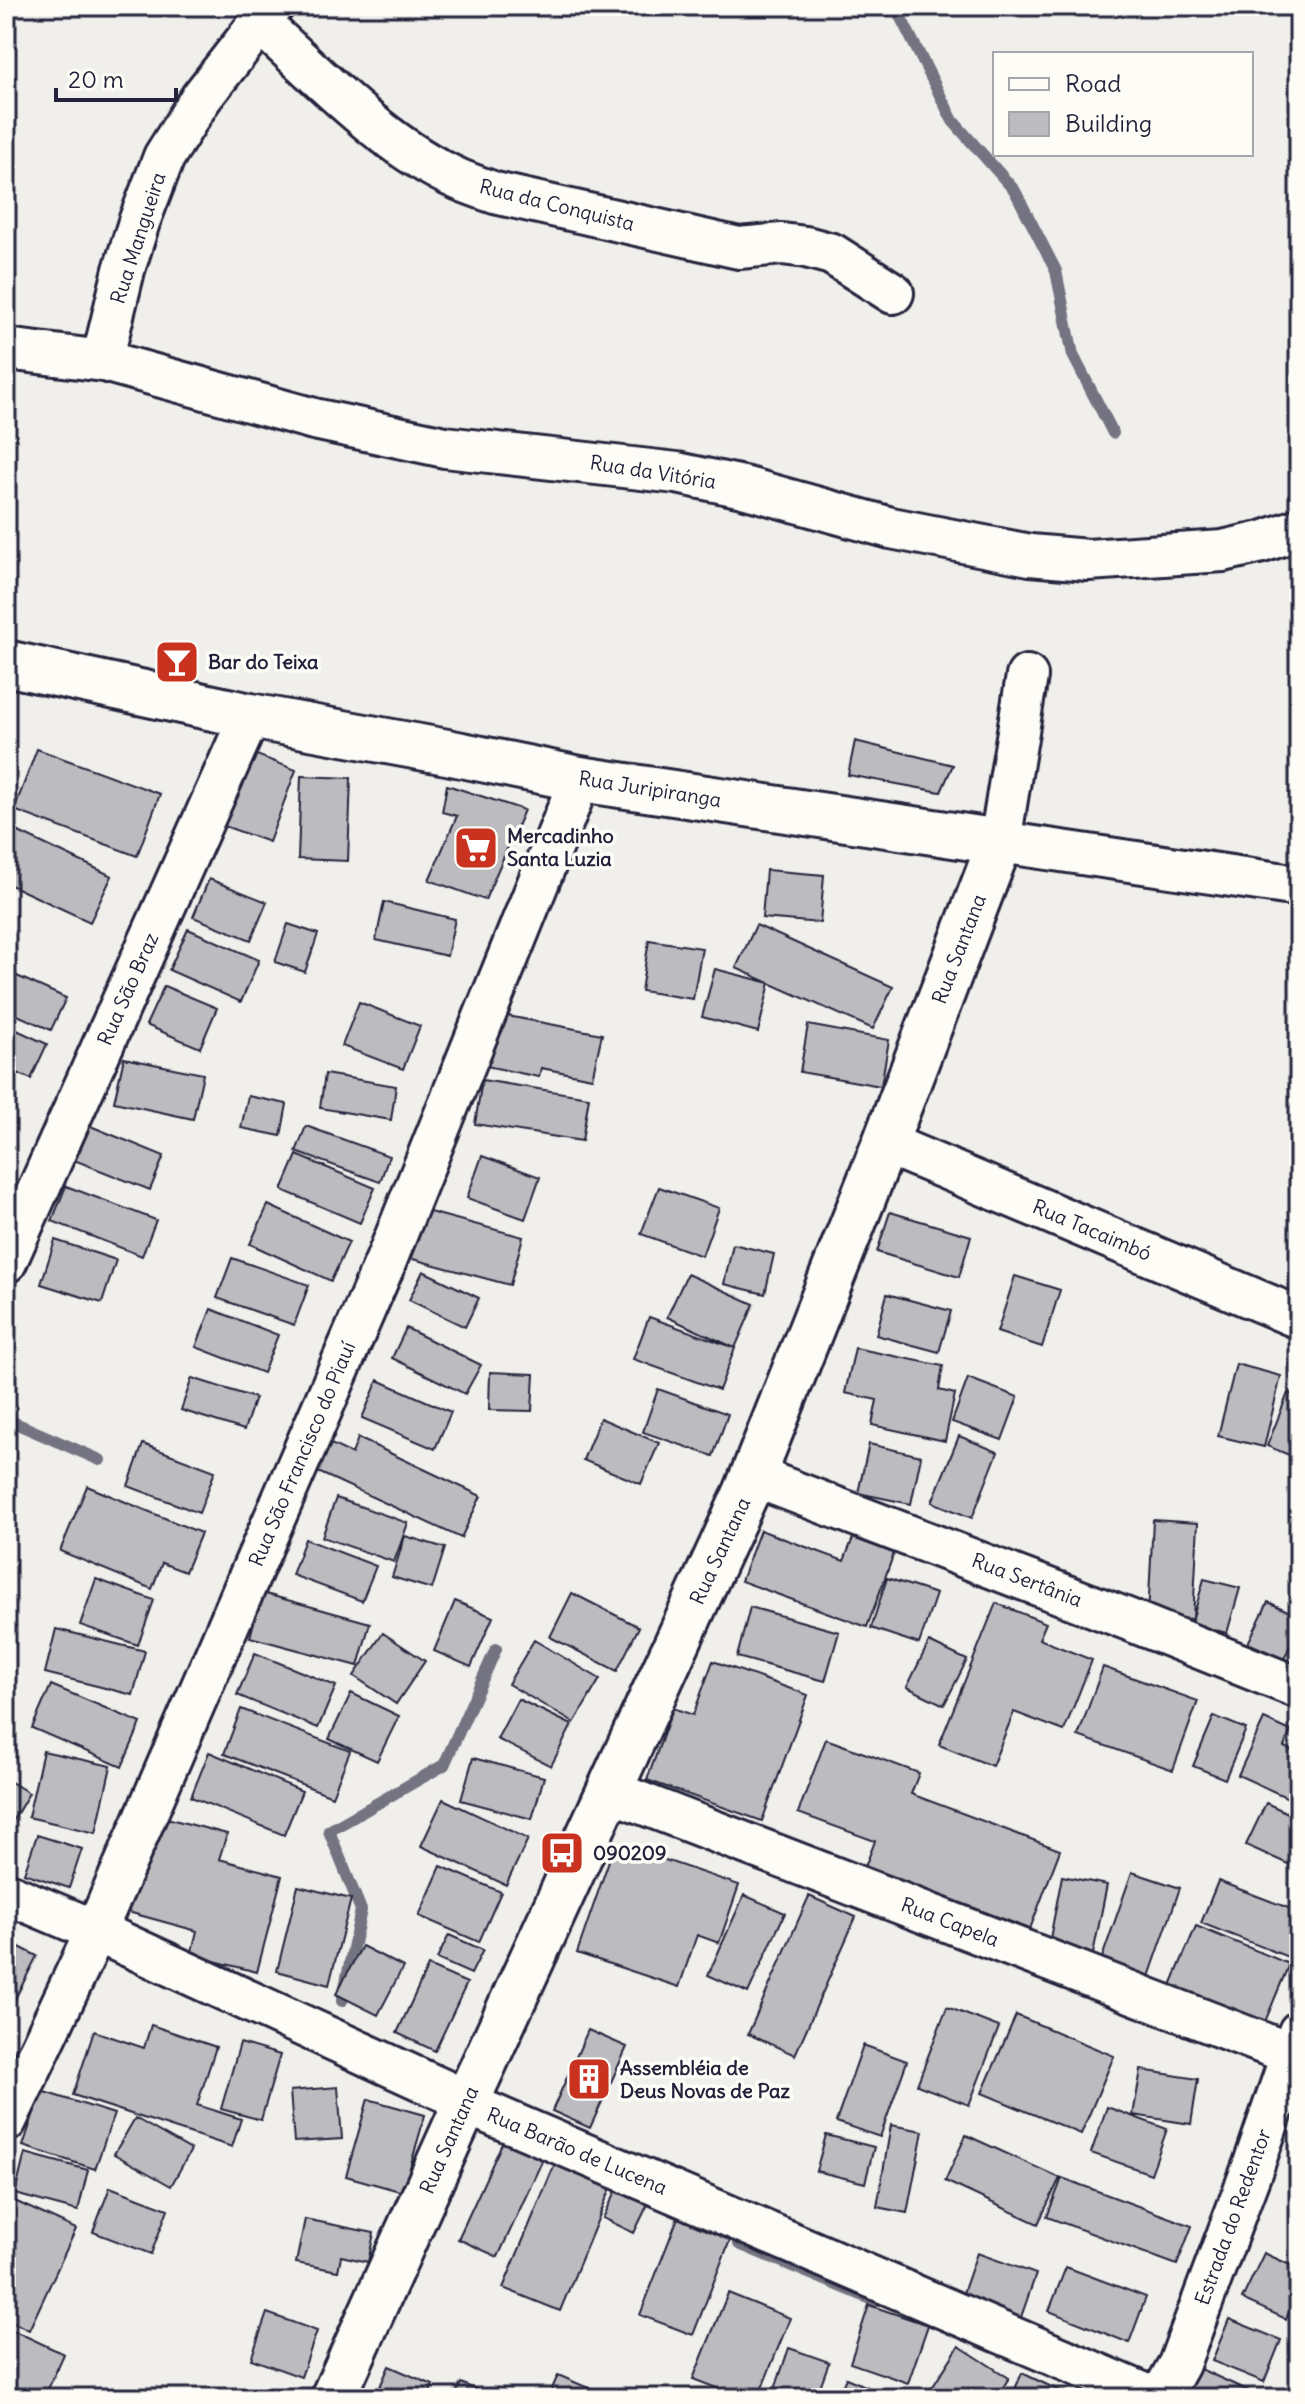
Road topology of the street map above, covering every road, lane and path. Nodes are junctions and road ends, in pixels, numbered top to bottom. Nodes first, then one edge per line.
1 (267, 15) edge
2 (893, 293) dead end
3 (6, 349) edge
4 (102, 361) junction
5 (1299, 529) edge
6 (6, 663) edge
7 (1027, 676) dead end
8 (250, 716) junction
9 (580, 779) junction
10 (1000, 842) junction
11 (1299, 886) edge
12 (885, 1143) junction
13 (6, 1262) edge
14 (1299, 1318) edge
15 (753, 1476) junction
16 (1299, 1688) edge
17 (610, 1791) junction
18 (6, 1893) edge
19 (96, 1931) junction
20 (1296, 2047) edge
21 (466, 2103) junction
22 (6, 2121) edge
23 (333, 2398) edge
24 (1157, 2398) edge

1 - 2 street, Rua da Conquista
1 - 4 street, Rua Mangueira
3 - 4 street, Rua da Vitória
4 - 5 street, Rua da Vitória
6 - 8 street, Rua Juripiranga
7 - 10 street, Rua Santana
8 - 9 street, Rua Juripiranga
8 - 13 street, Rua São Braz
9 - 10 street, Rua Juripiranga
9 - 19 street, Rua São Francisco do Piauí
10 - 11 street, Rua Juripiranga
10 - 12 street, Rua Santana
12 - 14 street, Rua Tacaimbó
12 - 15 street, Rua Santana
15 - 16 street, Rua Sertânia
15 - 17 street, Rua Santana
17 - 20 street, Rua Capela
17 - 21 street, Rua Santana
18 - 19 street, Rua Barão de Lucena
19 - 21 street, Rua Barão de Lucena
19 - 22 street, Rua São Francisco do Piauí
20 - 24 street, Estrada do Redentor
21 - 23 street, Rua Santana
21 - 24 street, Rua Barão de Lucena

